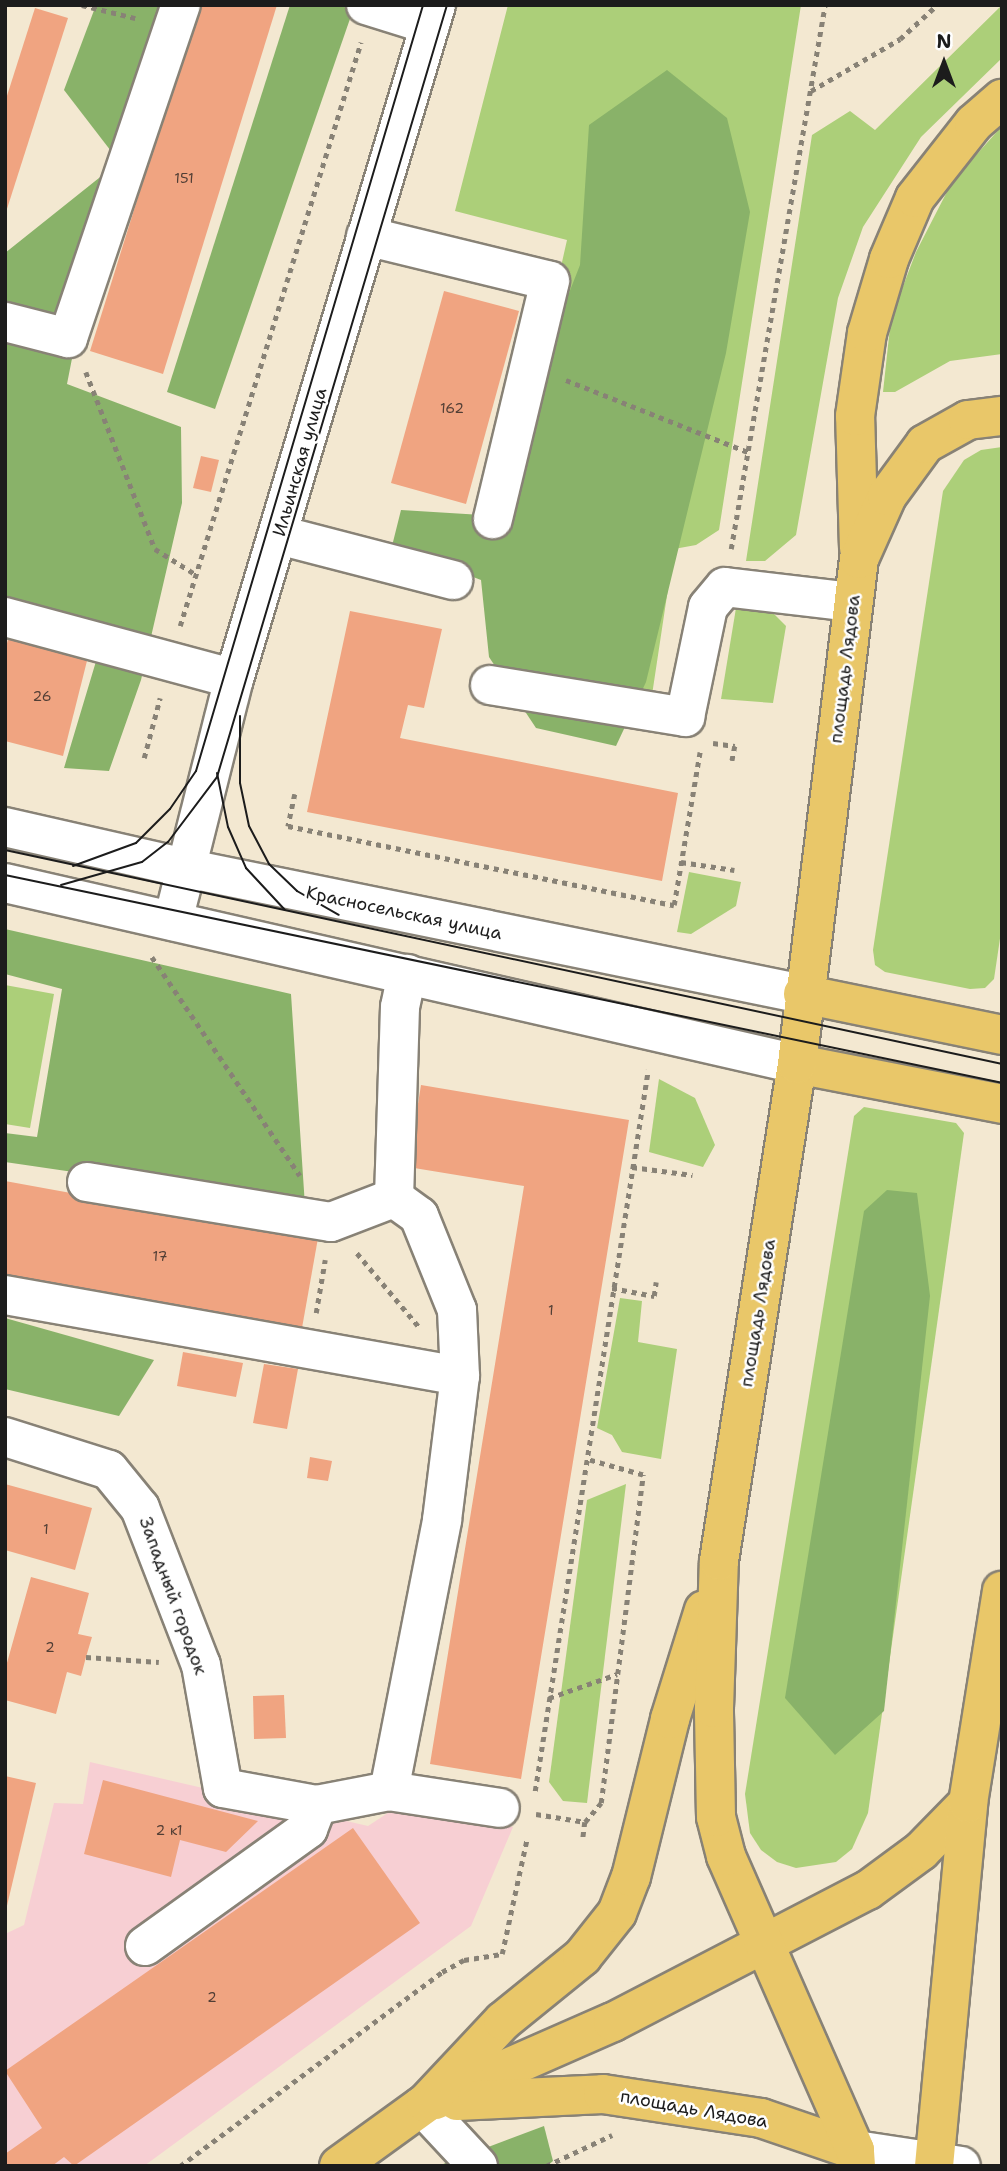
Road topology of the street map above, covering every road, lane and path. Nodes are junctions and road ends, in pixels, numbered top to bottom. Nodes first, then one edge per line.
1 (82, 5) edge
2 (825, 5) edge
3 (937, 5) edge
4 (369, 6) edge
5 (433, 15) edge
6 (177, 17) edge
7 (810, 91) junction
8 (1002, 99) edge
9 (366, 236) junction
10 (5, 322) edge
11 (68, 338) junction
12 (530, 365) junction
13 (1002, 416) edge
14 (748, 452) junction
15 (493, 519) dead end
16 (279, 535) junction
17 (859, 559) junction
18 (195, 574) junction
19 (453, 580) dead end
20 (725, 587) junction
21 (853, 601) junction
22 (5, 617) edge
23 (171, 659) junction
24 (234, 679) junction
25 (490, 685) dead end
26 (144, 758) dead end
27 (732, 761) dead end
28 (295, 794) dead end
29 (5, 827) edge
30 (681, 862) junction
31 (185, 868) junction
32 (734, 870) dead end
33 (5, 884) edge
34 (173, 921) junction
35 (148, 952) dead end
36 (407, 974) junction
37 (803, 994) junction
38 (1002, 1035) edge
39 (649, 1065) dead end
40 (797, 1065) junction
41 (1002, 1104) edge
42 (632, 1167) junction
43 (692, 1175) dead end
44 (87, 1182) dead end
45 (394, 1198) junction
46 (331, 1222) junction
47 (656, 1282) dead end
48 (612, 1289) junction
49 (5, 1295) edge
50 (310, 1349) junction
51 (460, 1376) junction
52 (5, 1437) edge
53 (586, 1460) junction
54 (719, 1561) junction
55 (1002, 1591) edge
56 (86, 1657) dead end
57 (201, 1665) junction
58 (617, 1674) junction
59 (549, 1698) junction
60 (389, 1791) junction
61 (968, 1803) junction
62 (317, 1805) junction
63 (516, 1811) junction
64 (585, 1822) junction
65 (583, 1838) dead end
66 (765, 1942) junction
67 (145, 1946) dead end
68 (424, 2105) junction
69 (618, 2132) dead end
70 (856, 2158) edge
71 (943, 2164) edge
72 (180, 2166) edge
73 (339, 2166) edge
74 (478, 2166) edge
75 (547, 2166) edge

1 - 6 path
2 - 7 path
3 - 7 path
4 - 5 street
4 - 18 path
5 - 9 street, Ильинская улица
6 - 11 street
7 - 14 path
8 - 17 main road
9 - 12 street
9 - 16 street, Ильинская улица
10 - 11 street
11 - 18 path
12 - 14 path
12 - 15 street
13 - 17 main road, площадь Лядова
14 - 20 path
16 - 19 street
16 - 24 street, Ильинская улица
17 - 21 main road, площадь Лядова
18 - 23 path
20 - 21 street
20 - 25 street
21 - 37 main road, площадь Лядова
22 - 23 street
23 - 24 street
23 - 26 path
24 - 31 street, Ильинская улица
27 - 30 path
28 - 30 path
29 - 31 street, Красносельская улица
30 - 32 path
31 - 34 street, Ильинская улица
31 - 37 street, Красносельская улица
33 - 34 street
34 - 36 street
35 - 46 path
36 - 40 street
36 - 45 street
37 - 38 main road
37 - 40 main road, площадь Лядова
39 - 42 path
40 - 41 main road
40 - 54 main road, площадь Лядова
42 - 43 path
42 - 48 path
44 - 46 street
45 - 46 street
45 - 51 street
46 - 50 path
46 - 51 path
47 - 48 path
48 - 53 path
49 - 50 street
50 - 51 street
51 - 60 street
52 - 57 street, Западный городок
53 - 58 path
53 - 59 path
54 - 66 main road, площадь Лядова
54 - 68 main road, площадь Лядова
55 - 61 main road
56 - 57 path
57 - 62 street, Западный городок
58 - 59 path
58 - 64 path
59 - 63 path
60 - 62 street
60 - 63 street
61 - 66 main road
61 - 71 main road
62 - 67 street
63 - 64 path
63 - 72 path
64 - 65 path
66 - 68 main road
66 - 70 main road, площадь Лядова
68 - 70 main road, площадь Лядова
68 - 73 main road
68 - 74 street
69 - 75 path
70 - 71 street

